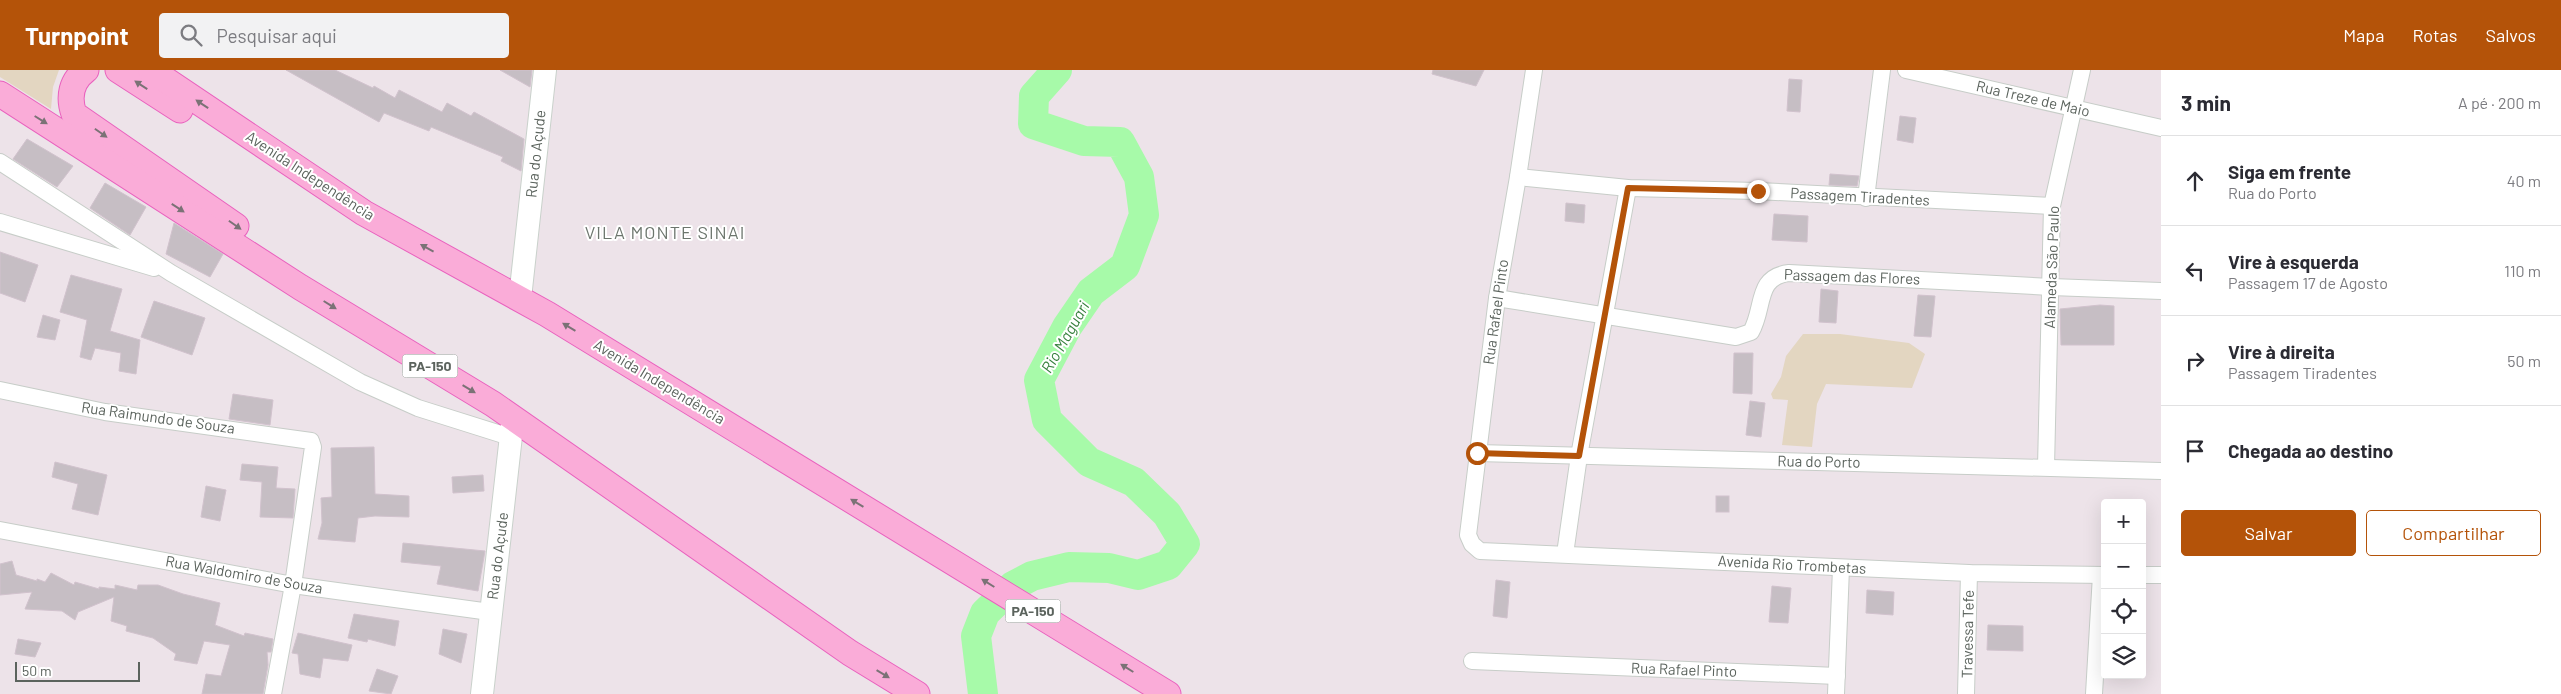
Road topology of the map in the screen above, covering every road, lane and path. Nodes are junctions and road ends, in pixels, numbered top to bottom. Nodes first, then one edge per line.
1 (86, 70) edge
2 (118, 70) edge
3 (151, 70) edge
4 (545, 70) edge
5 (1534, 70) edge
6 (1882, 70) edge
7 (1906, 70) edge
8 (2082, 70) edge
9 (0, 94) edge
10 (2072, 107) junction
11 (2161, 128) edge
12 (0, 162) edge
13 (1518, 177) junction
14 (1628, 188) junction
15 (1866, 198) junction
16 (2052, 206) junction
17 (364, 213) junction
18 (0, 222) edge
19 (171, 273) junction
20 (300, 287) junction
21 (2051, 288) junction
22 (2161, 290) edge
23 (520, 298) junction
24 (1497, 298) junction
25 (1604, 314) junction
26 (0, 390) edge
27 (511, 428) junction
28 (1477, 453) junction
29 (1579, 456) junction
30 (2046, 467) junction
31 (2161, 471) edge
32 (0, 530) edge
33 (1480, 551) joint
34 (1565, 554) junction
35 (1841, 568) junction
36 (1969, 573) junction
37 (2101, 575) edge
38 (2146, 575) edge
39 (2161, 575) edge
40 (293, 585) junction
41 (2102, 589) edge
42 (490, 612) junction
43 (1472, 661) dead end
44 (1837, 676) junction
45 (273, 694) edge
46 (482, 694) edge
47 (917, 694) edge
48 (1168, 694) edge
49 (1836, 694) edge
50 (1966, 694) edge
51 (2094, 694) edge

1 -> 20 main road
17 -> 2 main road
17 -> 3 main road, Avenida Independência / PA-150
4 - 23 street, Rua do Açude
5 - 13 street, Rua Rafael Pinto
6 - 15 street
7 - 10 street, Rua Treze de Maio
8 - 10 street, Alameda São Paulo
9 -> 20 main road, PA-150
10 - 11 street, Rua Treze de Maio
10 - 16 street, Alameda São Paulo
12 - 19 street
13 - 14 street, Passagem Tiradentes
13 - 24 street, Rua Rafael Pinto
14 - 15 street, Passagem Tiradentes
14 - 25 street
15 - 16 street, Passagem Tiradentes
16 - 21 street, Alameda São Paulo
23 -> 17 main road, Avenida Independência / PA-150
18 - 19 street
19 - 27 street
20 -> 27 main road, PA-150
21 - 22 street, Passagem das Flores
21 - 25 street, Passagem das Flores
21 - 30 street, Alameda São Paulo
48 -> 23 main road, Avenida Independência / PA-150
24 - 25 street, Passagem das Flores
24 - 28 street, Rua Rafael Pinto
25 - 29 street
26 - 40 street, Rua Raimundo de Souza
27 - 42 street, Rua do Açude
27 -> 47 main road, PA-150
28 - 29 street, Rua do Porto
28 - 33 street, Rua Rafael Pinto
29 - 30 street, Rua do Porto
29 - 34 street
30 - 31 street, Rua do Porto
32 - 40 street, Rua Waldomiro de Souza
33 - 34 street, Avenida Rio Trombetas
34 - 35 street, Avenida Rio Trombetas
35 - 36 street, Avenida Rio Trombetas
35 - 44 street
36 - 37 street, Avenida Rio Trombetas
36 - 50 street, Travessa Tefe
38 - 39 street
40 - 42 street, Rua Waldomiro de Souza
40 - 45 street
41 - 51 street
42 - 46 street, Rua do Açude
43 - 44 street, Rua Rafael Pinto
44 - 49 street

